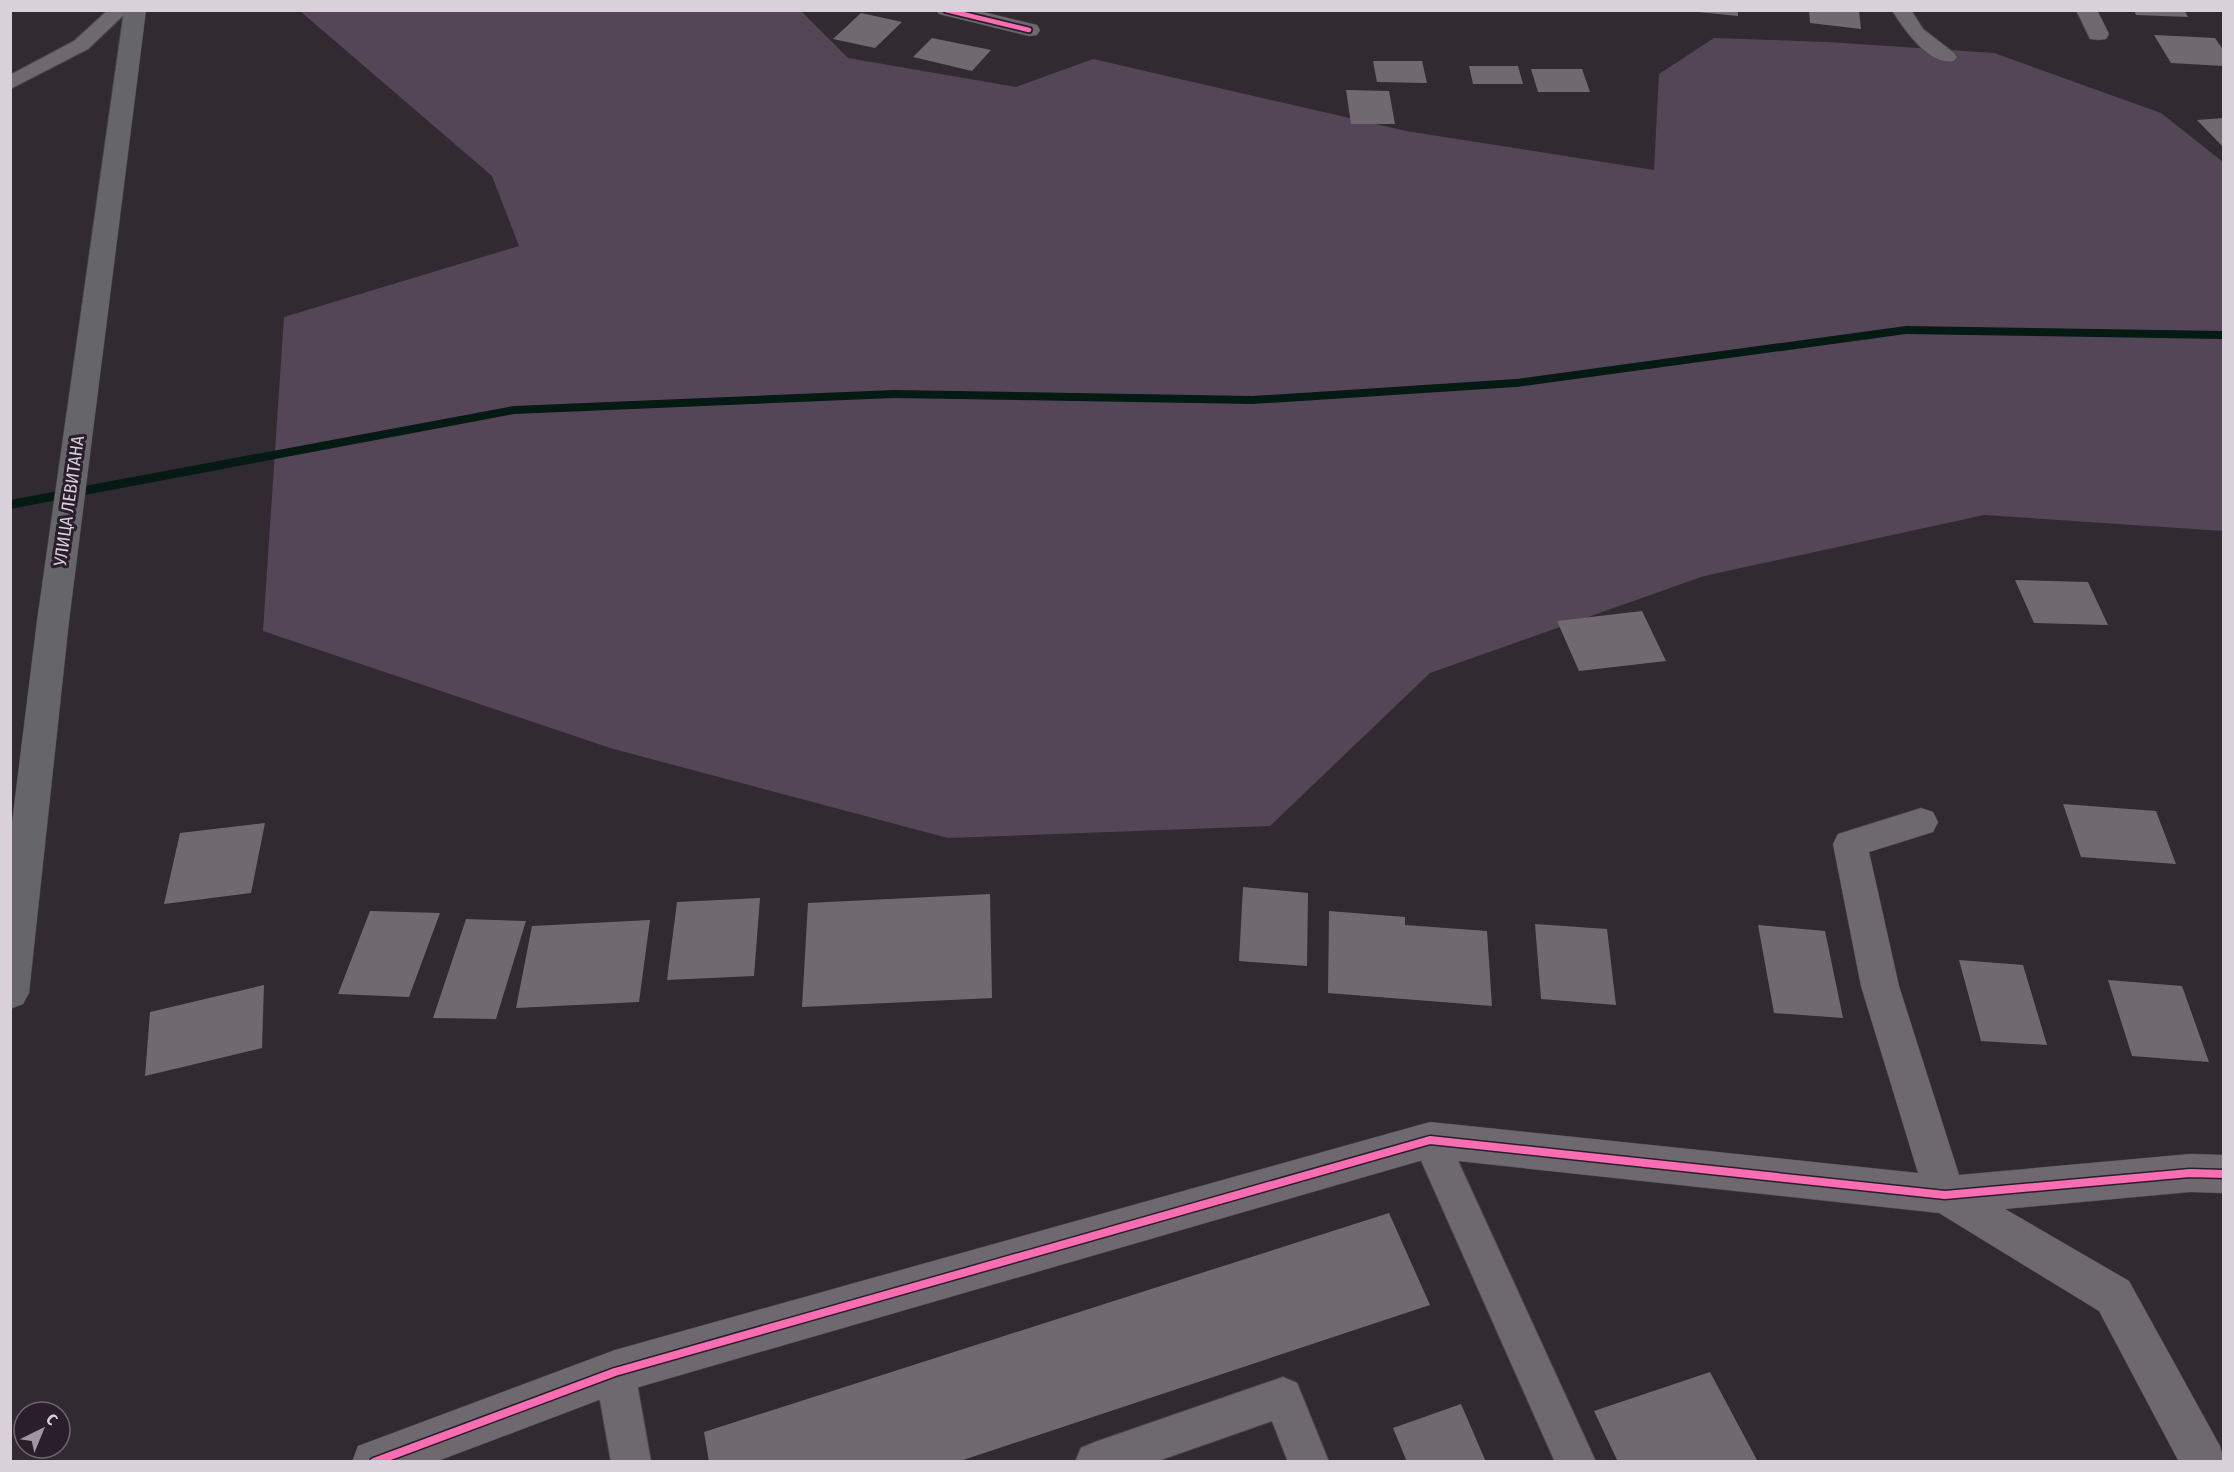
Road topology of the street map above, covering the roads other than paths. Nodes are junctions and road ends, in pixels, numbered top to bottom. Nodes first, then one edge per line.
1 (120, 10) edge
2 (135, 10) edge
3 (946, 10) edge
4 (1901, 10) edge
5 (2086, 10) edge
6 (1029, 30) dead end
7 (2098, 34) dead end
8 (1947, 57) dead end
9 (10, 83) edge
10 (1921, 822) dead end
11 (10, 993) edge
12 (1430, 1140) junction
13 (2223, 1174) edge
14 (1945, 1194) junction
15 (615, 1372) junction
16 (374, 1461) edge
17 (631, 1461) edge
18 (1095, 1461) edge
19 (1309, 1461) edge
20 (1576, 1461) edge
21 (2204, 1461) edge

1 - 9 lane
2 - 11 main road, УЛИЦА ЛЕВИТАНА
3 - 6 street
4 - 8 lane
5 - 7 street
10 - 14 street
12 - 14 street
12 - 15 street
12 - 20 lane
13 - 14 street
14 - 21 street
15 - 16 street
15 - 17 lane
18 - 19 lane

